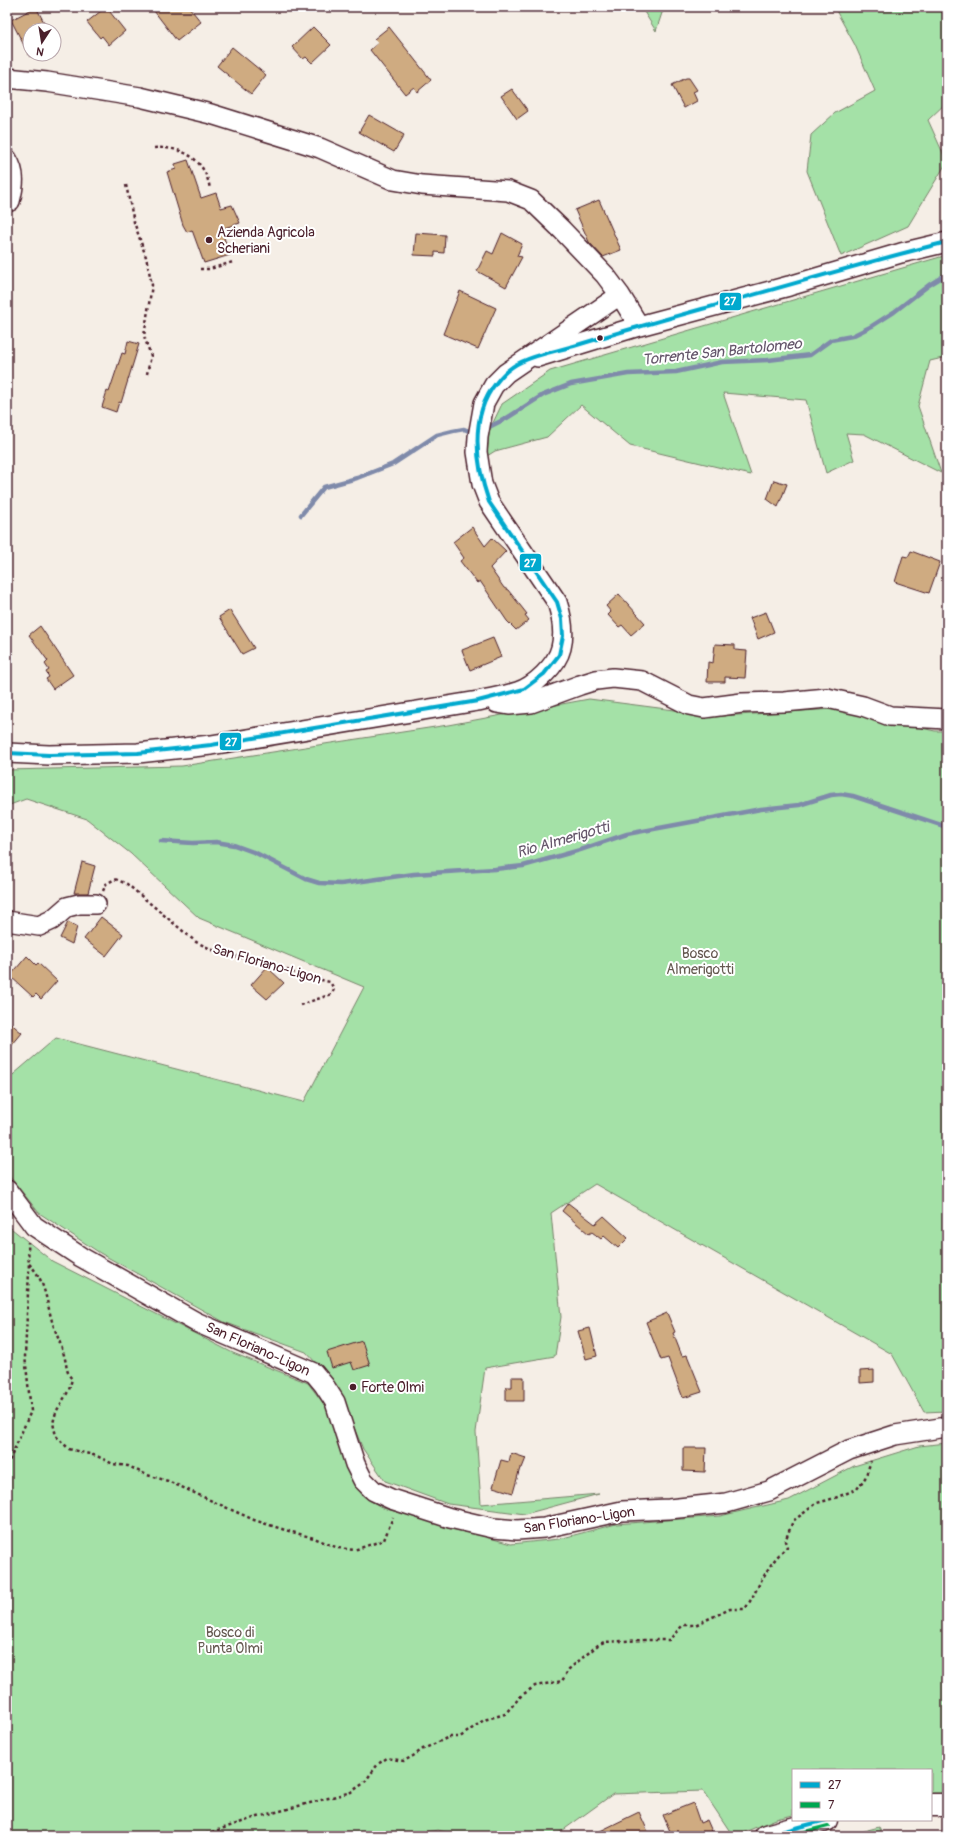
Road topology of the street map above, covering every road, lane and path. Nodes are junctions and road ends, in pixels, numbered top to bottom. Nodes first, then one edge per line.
1 (7, 78) edge
2 (154, 148) dead end
3 (7, 158) edge
4 (126, 185) dead end
5 (210, 189) dead end
6 (10, 201) dead end
7 (947, 242) edge
8 (233, 262) dead end
9 (200, 269) dead end
10 (620, 295) junction
11 (639, 326) junction
12 (521, 362) junction
13 (147, 374) dead end
14 (478, 701) junction
15 (947, 719) edge
16 (7, 753) edge
17 (96, 904) joint
18 (7, 921) edge
19 (300, 1005) dead end
20 (7, 1190) edge
21 (34, 1226) junction
22 (29, 1264) junction
23 (947, 1427) edge
24 (869, 1444) junction
25 (7, 1466) edge
26 (405, 1504) junction
27 (932, 1805) edge
28 (947, 1805) edge
29 (822, 1821) edge
30 (200, 1836) edge
31 (766, 1836) edge

1 - 10 street
2 - 5 path
3 - 6 street
4 - 13 path
7 - 11 street
8 - 9 path
10 - 11 street
10 - 12 street
11 - 12 street
12 - 14 street
14 - 15 street
14 - 16 street
17 - 18 street
17 - 19 path, San Floriano-Ligon
20 - 21 street, San Floriano-Ligon
21 - 22 path
21 - 26 street, San Floriano-Ligon
22 - 25 path
22 - 26 path
23 - 24 street, San Floriano-Ligon
24 - 26 street, San Floriano-Ligon
24 - 30 path
27 - 28 main road
29 - 31 main road

